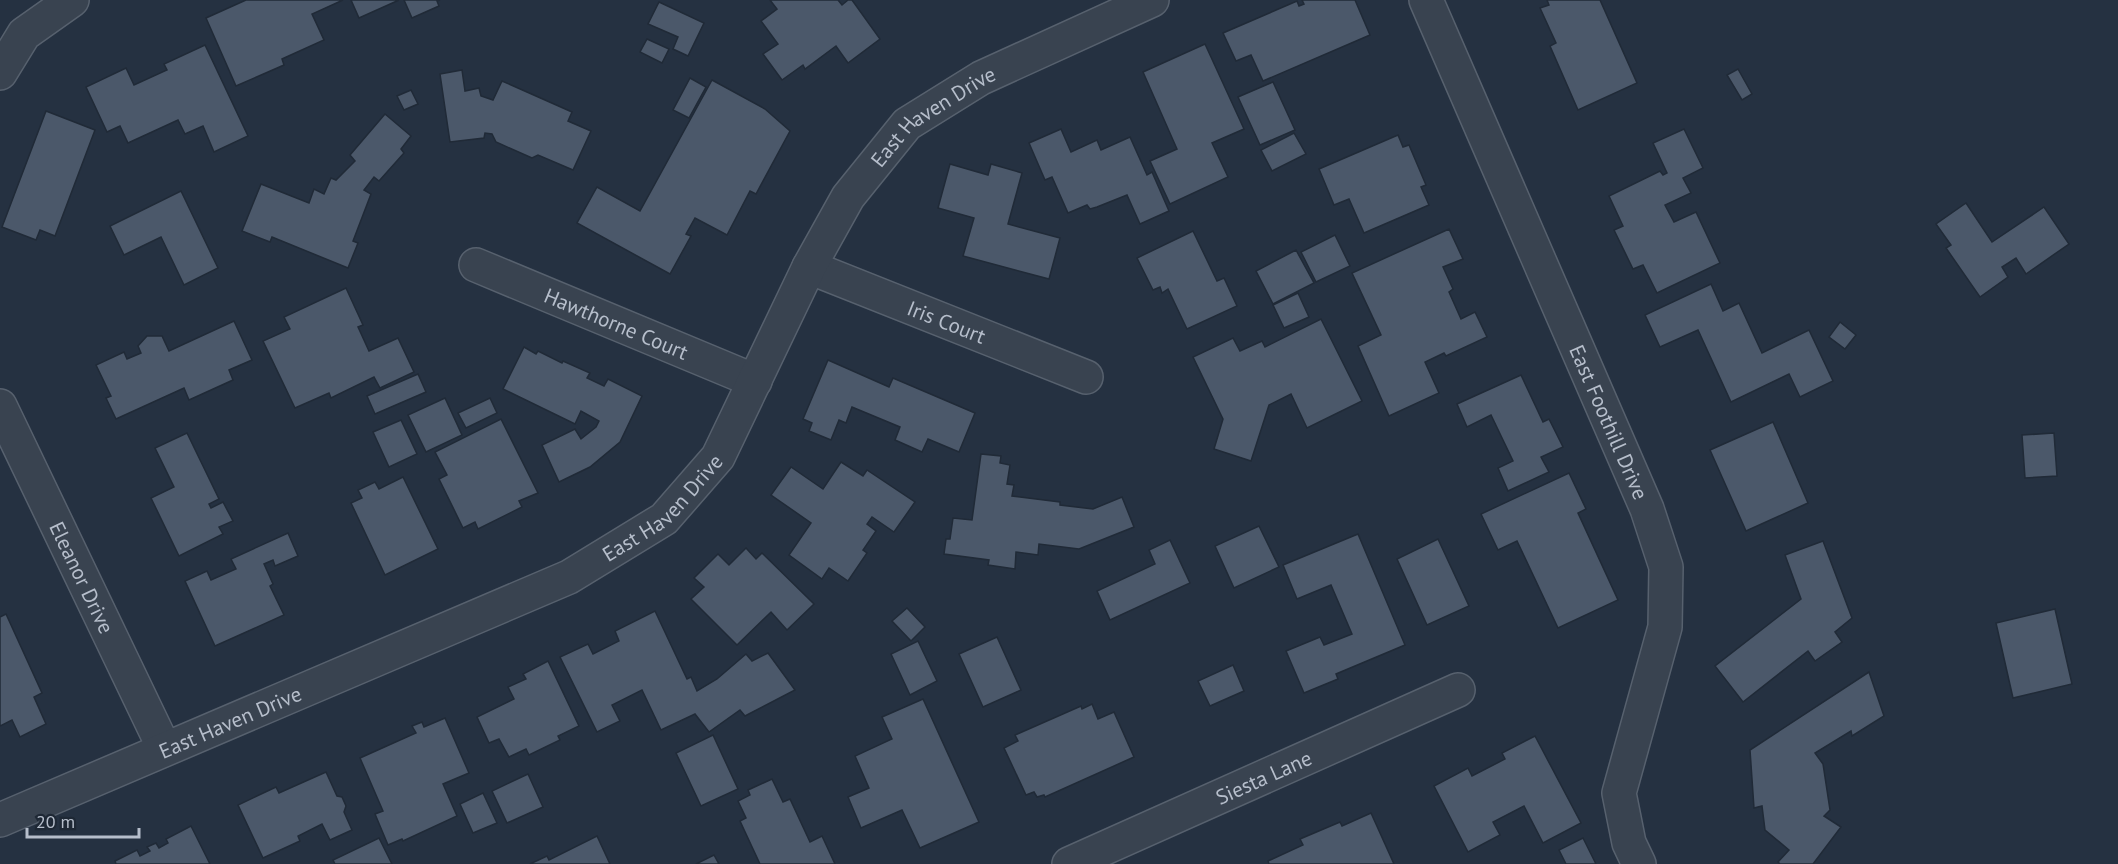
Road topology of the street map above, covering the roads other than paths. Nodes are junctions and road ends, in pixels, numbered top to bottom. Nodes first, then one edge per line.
1 (72, 0) edge
2 (1152, 0) edge
3 (1426, 0) edge
4 (0, 73) edge
5 (476, 265) dead end
6 (809, 267) junction
7 (1086, 377) dead end
8 (755, 381) junction
9 (0, 406) edge
10 (1458, 690) dead end
11 (165, 748) junction
12 (0, 820) edge
13 (1069, 864) edge
14 (1639, 864) edge

1 - 4 street
2 - 6 street, East Haven Drive
3 - 14 street, East Foothill Drive
5 - 8 street, Hawthorne Court
6 - 7 street, Iris Court
6 - 8 street, East Haven Drive
8 - 11 street, East Haven Drive
9 - 11 street, Eleanor Drive
10 - 13 street, Siesta Lane
11 - 12 street, East Haven Drive

